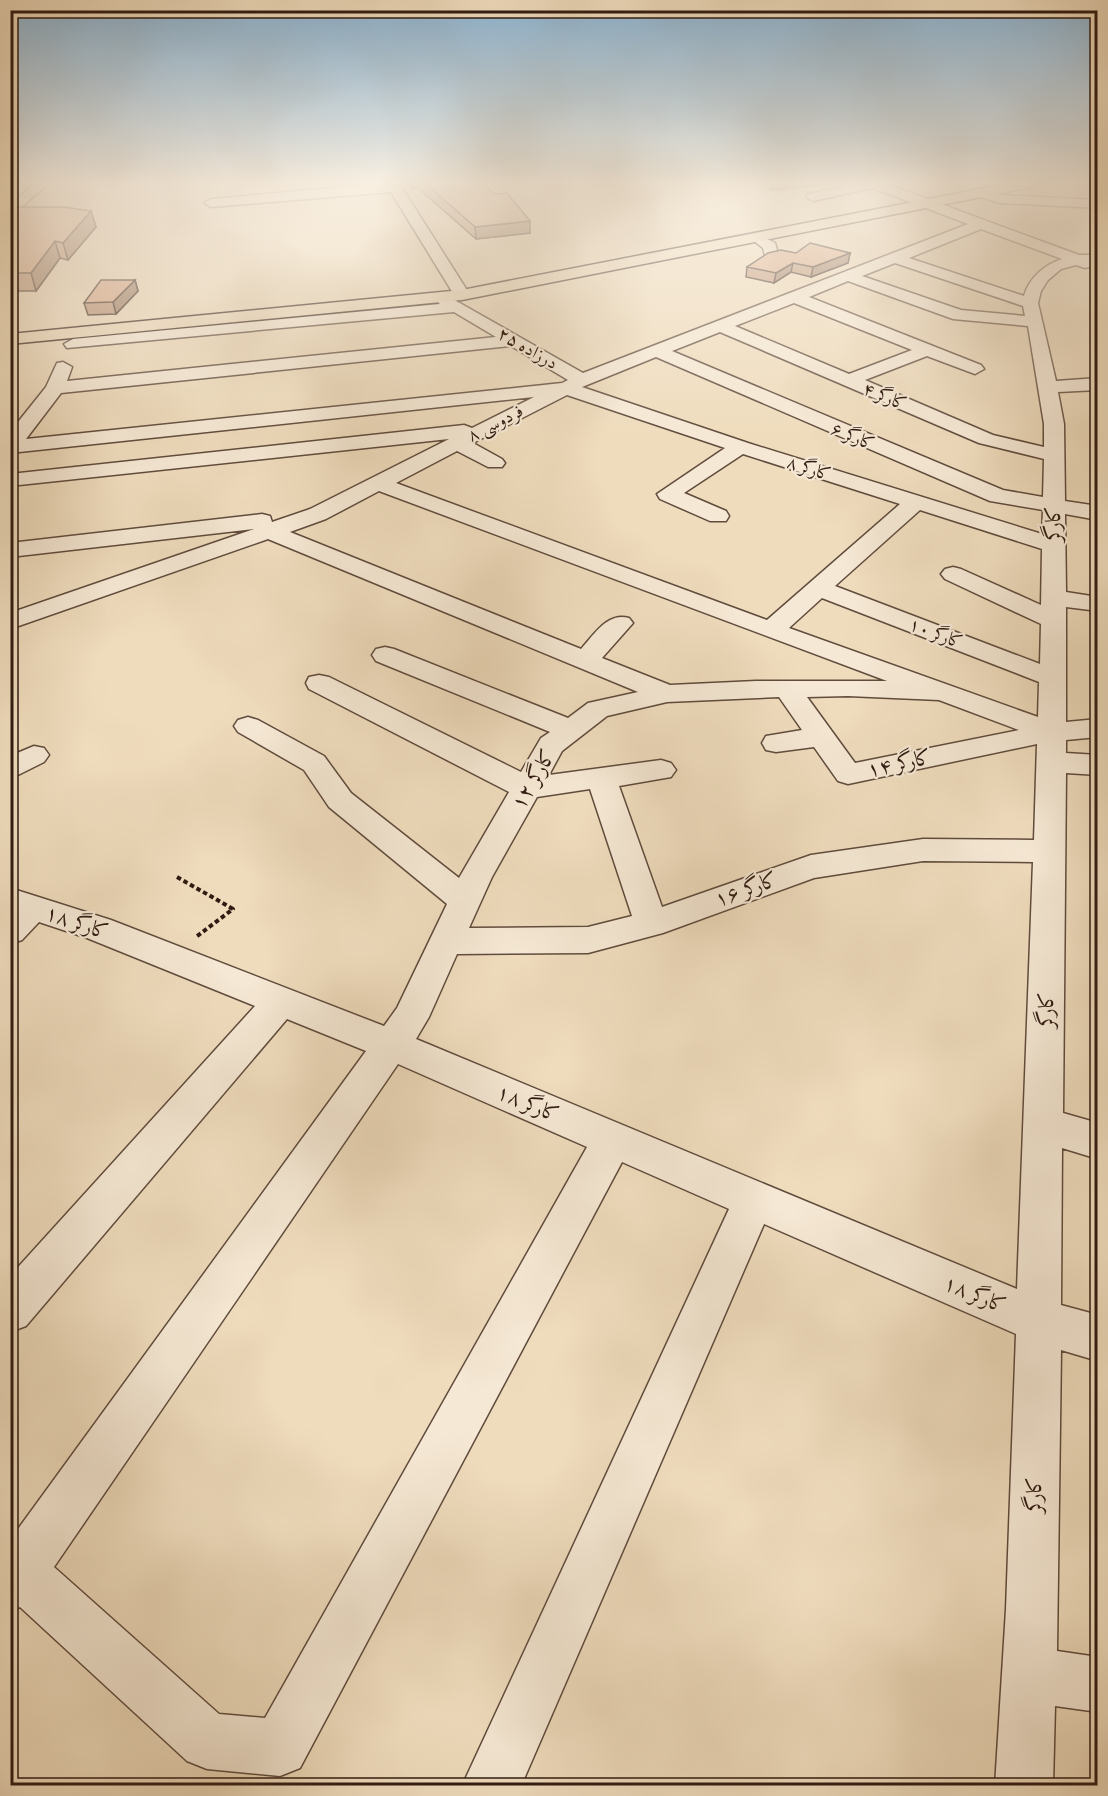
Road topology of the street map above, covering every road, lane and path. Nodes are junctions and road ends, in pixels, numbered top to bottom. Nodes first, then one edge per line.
1 (440, 267) edge
2 (618, 267) edge
3 (872, 267) edge
4 (918, 267) edge
5 (1055, 267) edge
6 (848, 276) junction
7 (794, 297) junction
8 (442, 298) joint
9 (460, 301) junction
10 (1033, 312) junction
11 (239, 323) junction
12 (721, 326) junction
13 (76, 338) junction
14 (10, 339) edge
15 (514, 340) junction
16 (928, 350) junction
17 (657, 351) junction
18 (375, 355) junction
19 (248, 368) junction
20 (975, 369) dead end
21 (219, 371) junction
22 (849, 380) junction
23 (574, 384) junction
24 (1098, 384) edge
25 (1048, 387) junction
26 (55, 388) junction
27 (431, 400) junction
28 (390, 405) junction
29 (226, 423) junction
30 (18, 426) edge
31 (204, 426) junction
32 (453, 438) junction
33 (10, 447) edge
34 (741, 447) junction
35 (1053, 455) junction
36 (205, 459) junction
37 (495, 463) dead end
38 (10, 480) edge
39 (377, 483) junction
40 (916, 502) junction
41 (1053, 506) junction
42 (1098, 513) edge
43 (318, 514) junction
44 (718, 516) dead end
45 (271, 532) junction
46 (1053, 546) junction
47 (10, 550) edge
48 (952, 574) dead end
49 (819, 588) junction
50 (1098, 604) edge
51 (1053, 609) junction
52 (10, 622) edge
53 (620, 623) dead end
54 (771, 630) junction
55 (385, 655) dead end
56 (585, 660) junction
57 (1053, 678) junction
58 (320, 683) dead end
59 (788, 689) junction
60 (944, 692) junction
61 (667, 694) junction
62 (248, 726) dead end
63 (1098, 728) edge
64 (571, 730) junction
65 (822, 737) junction
66 (776, 743) dead end
67 (1052, 747) junction
68 (1098, 765) edge
69 (661, 770) dead end
70 (601, 778) junction
71 (527, 788) junction
72 (1050, 851) junction
73 (177, 878) dead end
74 (465, 901) junction
75 (18, 913) edge
76 (651, 924) junction
77 (446, 942) junction
78 (168, 956) junction
79 (281, 1001) junction
80 (393, 1046) junction
81 (1043, 1125) junction
82 (613, 1139) junction
83 (1098, 1141) edge
84 (754, 1200) junction
85 (10, 1310) edge
86 (1039, 1321) junction
87 (1098, 1338) edge
88 (16, 1578) edge
89 (1029, 1674) junction
90 (1098, 1686) edge
91 (491, 1785) edge
92 (1024, 1785) edge

1 - 9 street
2 - 9 main road
3 - 6 street, فردوسی ۸
4 - 10 street
5 - 10 street
6 - 7 street, فردوسی ۸
6 - 10 street
7 - 12 street, فردوسی ۸
7 - 16 street
8 - 9 street, درزاده ۲۵
8 - 11 main road
9 - 11 street
9 - 15 street, درزاده ۲۵
10 - 25 street, کارگر
11 - 13 street
11 - 19 street
12 - 17 street, فردوسی ۸
12 - 22 street, کارگر ۴
13 - 14 main road
13 - 26 street
15 - 18 street
15 - 23 street, درزاده ۲۵
16 - 20 street
16 - 22 street
17 - 23 street, فردوسی ۸
17 - 41 street, کارگر ۶
18 - 19 street
18 - 28 street
19 - 21 street
21 - 26 street
21 - 29 street
22 - 35 street, کارگر ۴
23 - 27 street
23 - 32 street, فردوسی ۸
23 - 34 street, کارگر ۸
24 - 25 street
25 - 35 street, کارگر
26 - 30 street
27 - 28 street
27 - 32 street
28 - 29 street
29 - 31 street
30 - 33 street
31 - 33 street
31 - 36 street
32 - 36 street, فردوسی ۸
32 - 37 street
32 - 39 street, فردوسی ۸
34 - 40 street, کارگر ۸
34 - 44 street
35 - 41 street, کارگر
36 - 38 street, فردوسی ۸
39 - 43 street, فردوسی ۸
39 - 54 street, کارگر ۱۲
40 - 46 street, کارگر ۸
40 - 49 street
41 - 42 street, کارگر ۶
41 - 46 street, کارگر
43 - 45 street, فردوسی ۸
43 - 47 street
45 - 52 street, فردوسی ۸
45 - 56 street
46 - 51 street, کارگر
48 - 51 street
49 - 54 street
49 - 57 street, کارگر ۱۰
50 - 51 street
51 - 57 street, کارگر
53 - 56 street
54 - 60 street, کارگر ۱۲
55 - 64 street
56 - 61 street
57 - 67 street, کارگر
58 - 71 street
59 - 60 street, کارگر ۱۲
59 - 61 street, کارگر ۱۲
59 - 65 street, کارگر ۱۴
60 - 67 street, کارگر ۱۲
61 - 64 street, کارگر ۱۲
62 - 74 street
63 - 67 street
64 - 71 street, کارگر ۱۲
65 - 66 street
65 - 67 street, کارگر ۱۴
67 - 68 street
67 - 72 street, کارگر
69 - 70 street
70 - 71 street
70 - 76 street
71 - 74 street, کارگر ۱۲
72 - 76 street, کارگر ۱۶
72 - 81 street, کارگر
73 - 78 path
74 - 77 street, کارگر ۱۲
75 - 78 street, کارگر ۱۸
76 - 77 street, کارگر ۱۶
77 - 80 street, کارگر ۱۲
78 - 79 street, کارگر ۱۸
79 - 80 street, کارگر ۱۸
79 - 85 street
80 - 82 street, کارگر ۱۸
80 - 88 street, کارگر ۱۲
81 - 83 street
81 - 86 street, کارگر
82 - 84 street, کارگر ۱۸
82 - 88 street
84 - 86 street, کارگر ۱۸
84 - 91 street
86 - 87 street, کارگر ۱۸
86 - 89 street, کارگر
89 - 90 street
89 - 92 street, کارگر

